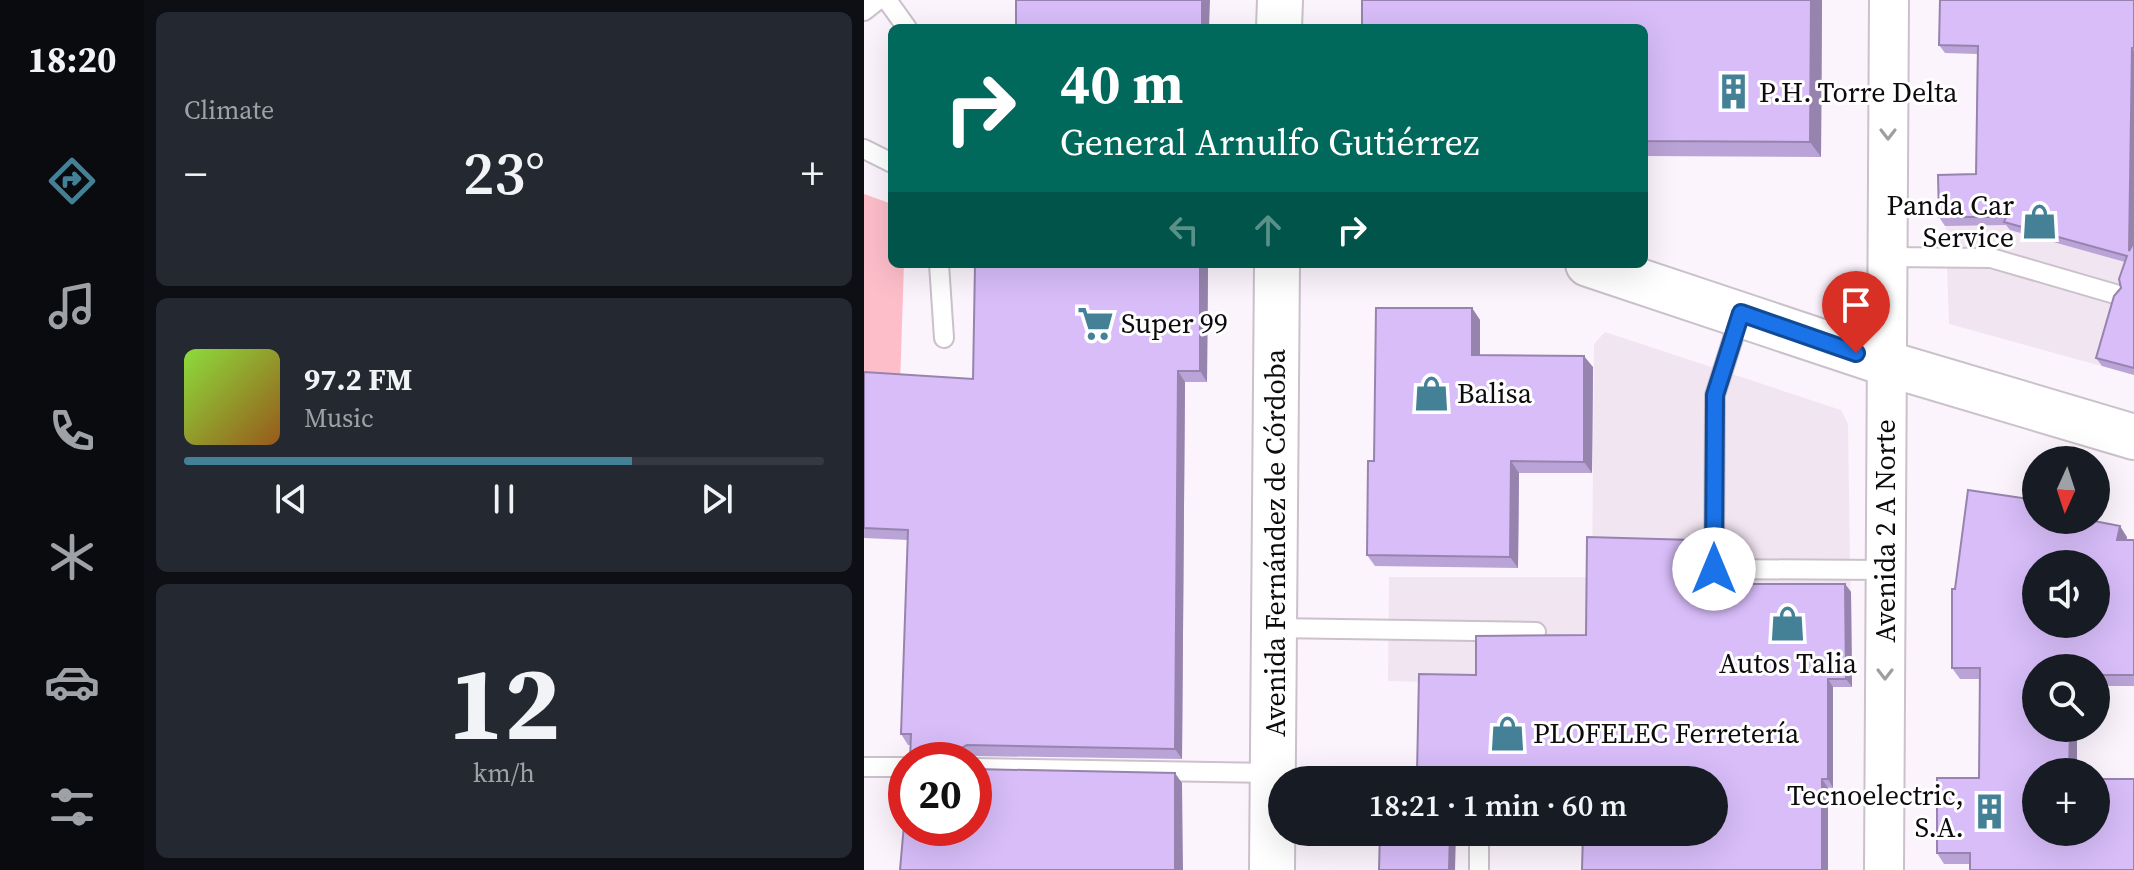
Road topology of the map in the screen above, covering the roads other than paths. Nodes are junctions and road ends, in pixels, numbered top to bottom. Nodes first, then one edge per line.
1 (878, 0) edge
2 (887, 0) edge
3 (1280, 0) edge
4 (1889, 0) edge
5 (864, 11) edge
6 (904, 24) edge
7 (1279, 24) edge
8 (864, 149) edge
9 (888, 161) edge
10 (1887, 257) junction
11 (939, 268) edge
12 (1277, 268) edge
13 (1600, 268) edge
14 (2115, 294) edge
15 (1741, 313) junction
16 (944, 338) dead end
17 (1885, 363) junction
18 (2134, 437) edge
19 (1885, 570) junction
20 (1274, 628) junction
21 (1536, 632) edge
22 (1273, 766) edge
23 (864, 767) edge
24 (888, 767) edge
25 (992, 768) edge
26 (1268, 773) edge
27 (1272, 846) edge
28 (1479, 846) edge
29 (1272, 870) edge
30 (1479, 870) edge
31 (1884, 870) edge

1 - 5 lane
2 - 6 lane
3 - 7 main road
4 -> 10 street, Avenida 2 A Norte
8 - 9 lane
10 - 14 lane
10 - 17 street, Avenida 2 A Norte
11 - 16 lane
12 - 20 main road, Avenida Fernández de Córdoba
13 - 15 main road
15 - 17 main road
15 - 19 lane
17 - 18 main road
17 - 19 street, Avenida 2 A Norte
19 -> 31 street, Avenida 2 A Norte
20 - 21 lane
20 - 22 main road, Avenida Fernández de Córdoba
23 - 24 lane
25 - 26 lane
27 - 29 main road, Avenida Fernández de Córdoba
28 - 30 lane

